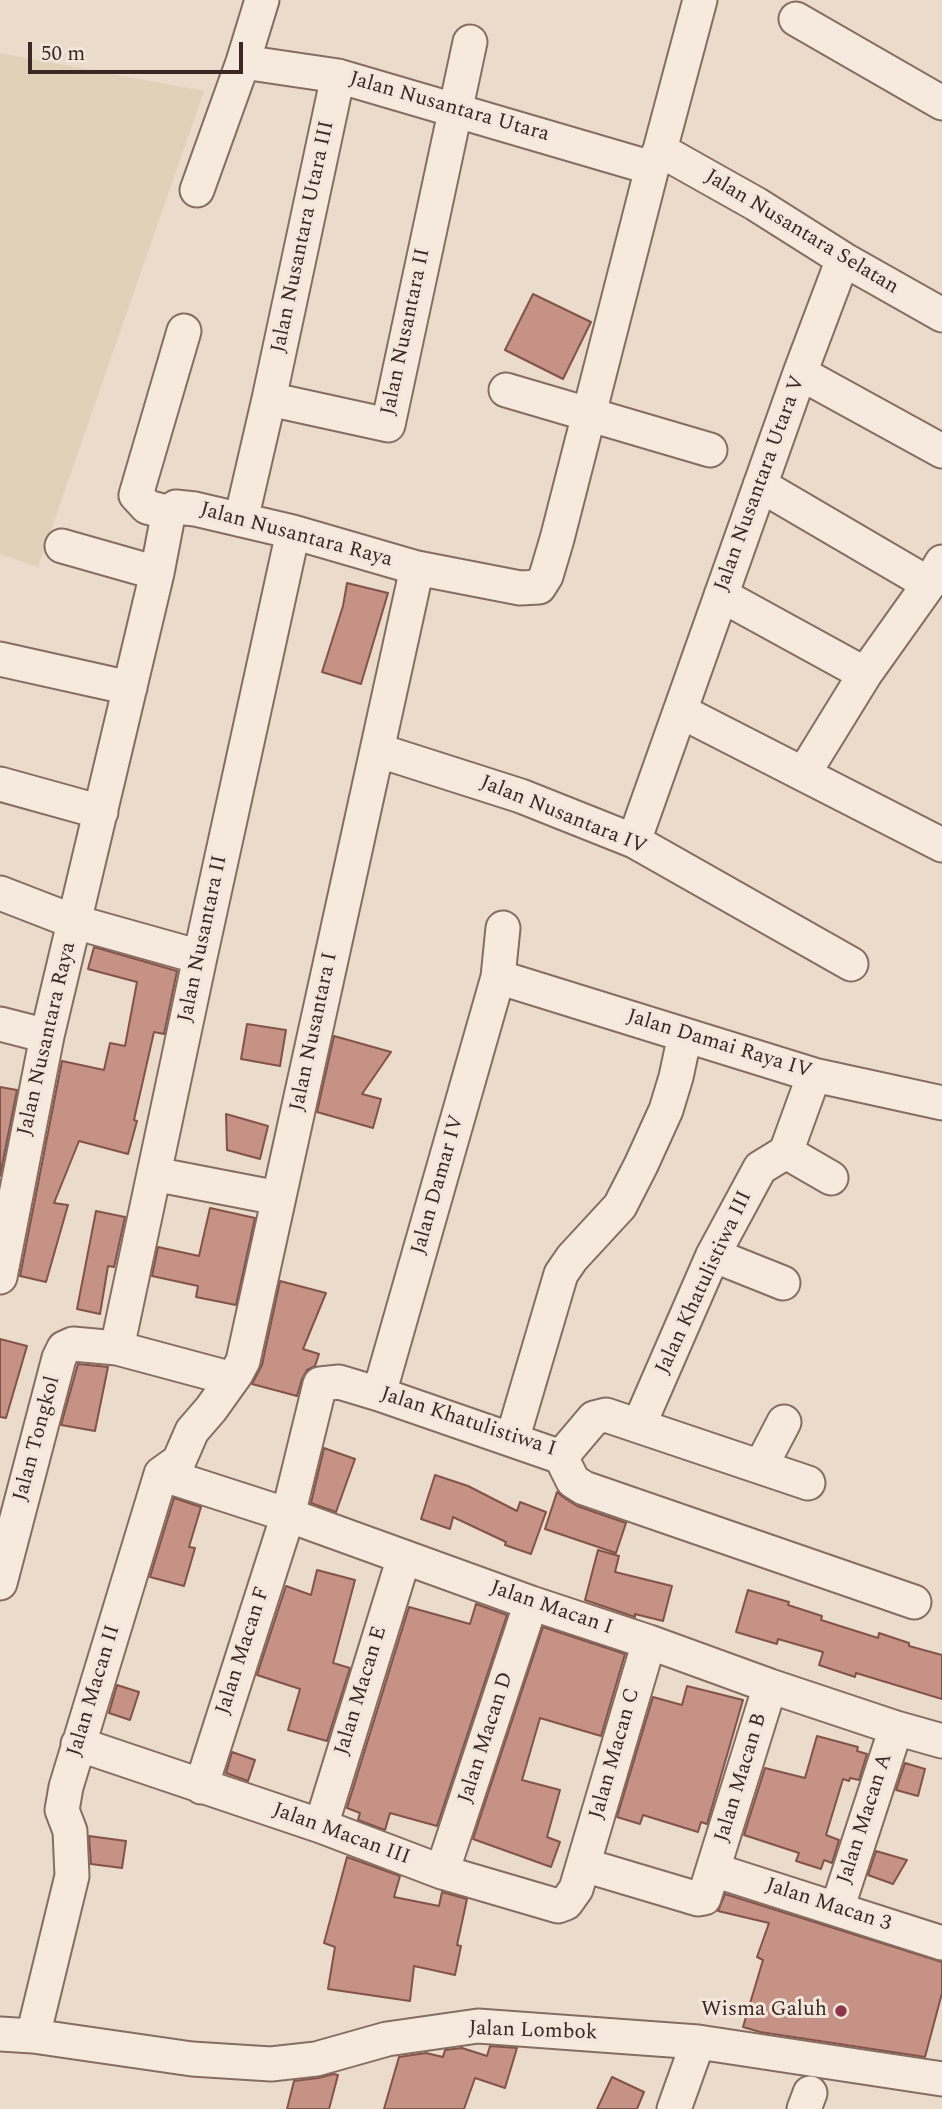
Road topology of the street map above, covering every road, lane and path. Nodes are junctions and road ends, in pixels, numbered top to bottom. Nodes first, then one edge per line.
1 (262, 0) edge
2 (700, 0) edge
3 (796, 19) dead end
4 (470, 42) dead end
5 (243, 62) junction
6 (338, 76) junction
7 (942, 103) edge
8 (454, 110) junction
9 (656, 159) junction
10 (197, 190) dead end
11 (843, 258) junction
12 (942, 315) edge
13 (184, 331) dead end
14 (800, 373) junction
15 (506, 390) dead end
16 (270, 399) junction
17 (589, 415) junction
18 (710, 450) dead end
19 (942, 451) edge
20 (760, 485) junction
21 (170, 513) junction
22 (241, 520) junction
23 (293, 532) junction
24 (62, 546) dead end
25 (417, 568) junction
26 (157, 573) junction
27 (936, 573) edge
28 (721, 595) junction
29 (0, 659) edge
30 (864, 674) junction
31 (130, 688) junction
32 (680, 711) junction
33 (377, 750) junction
34 (804, 773) junction
35 (0, 785) edge
36 (101, 812) junction
37 (940, 840) edge
38 (634, 841) junction
39 (0, 893) edge
40 (75, 922) junction
41 (503, 928) dead end
42 (200, 957) junction
43 (851, 964) dead end
44 (498, 977) junction
45 (0, 1024) edge
46 (685, 1035) junction
47 (47, 1036) junction
48 (814, 1075) junction
49 (942, 1102) edge
50 (12, 1145) edge
51 (786, 1152) junction
52 (154, 1174) junction
53 (831, 1178) dead end
54 (278, 1198) junction
55 (713, 1255) junction
56 (1, 1267) edge
57 (783, 1283) dead end
58 (117, 1348) junction
59 (236, 1374) junction
60 (379, 1394) junction
61 (784, 1422) dead end
62 (639, 1425) junction
63 (512, 1440) junction
64 (561, 1457) junction
65 (761, 1466) junction
66 (161, 1474) junction
67 (808, 1483) dead end
68 (288, 1515) junction
69 (404, 1557) junction
70 (0, 1583) edge
71 (914, 1602) dead end
72 (531, 1603) junction
73 (649, 1642) junction
74 (770, 1686) junction
75 (896, 1728) junction
76 (942, 1741) edge
77 (78, 1744) junction
78 (201, 1787) junction
79 (321, 1826) junction
80 (584, 1866) junction
81 (714, 1870) junction
82 (442, 1872) junction
83 (837, 1909) junction
84 (942, 1943) edge
85 (0, 2034) edge
86 (33, 2036) junction
87 (698, 2042) junction
88 (942, 2080) edge
89 (685, 2105) edge

1 - 5 street
2 - 9 street, Jalan Nusantara Raya
3 - 7 street
4 - 8 street, Jalan Nusantara II
5 - 6 street, Jalan Nusantara Utara
5 - 10 street
6 - 8 street, Jalan Nusantara Utara
6 - 16 street, Jalan Nusantara Utara III
8 - 9 street, Jalan Nusantara Utara
8 - 16 street, Jalan Nusantara II
9 - 11 street, Jalan Nusantara Selatan
9 - 17 street, Jalan Nusantara Raya
11 - 12 street, Jalan Nusantara Selatan
11 - 14 street, Jalan Nusantara Utara V
13 - 21 street
14 - 19 street
14 - 20 street, Jalan Nusantara Utara V
15 - 17 street
16 - 22 street
17 - 18 street
17 - 25 street, Jalan Nusantara Raya
20 - 27 street
20 - 28 street, Jalan Nusantara Utara V
21 - 22 street, Jalan Nusantara Raya
21 - 26 street, Jalan Nusantara Raya
22 - 23 street, Jalan Nusantara Raya
23 - 25 street, Jalan Nusantara Raya
23 - 42 street, Jalan Nusantara II
24 - 26 street
25 - 33 street, Jalan Nusantara I
26 - 31 street, Jalan Nusantara Raya
27 - 30 street
28 - 30 street
28 - 32 street, Jalan Nusantara Utara V
29 - 31 street
30 - 34 street
31 - 36 street, Jalan Nusantara Raya
32 - 34 street
32 - 38 street, Jalan Nusantara Utara V
33 - 38 street, Jalan Nusantara IV
33 - 54 street, Jalan Nusantara I
34 - 37 street
35 - 36 street
36 - 40 street, Jalan Nusantara Raya
38 - 43 street, Jalan Nusantara IV
39 - 40 street
40 - 42 street
40 - 47 street, Jalan Nusantara Raya
41 - 44 street, Jalan Damar IV
42 - 52 street, Jalan Nusantara II
44 - 46 street, Jalan Damai Raya IV
44 - 60 street, Jalan Damar IV
45 - 47 street
46 - 48 street, Jalan Damai Raya IV
46 - 63 street
47 - 50 street, Jalan Nusantara Raya
48 - 49 street, Jalan Damai Raya IV
48 - 51 street
50 - 56 street, Jalan Nusantara Raya
51 - 53 street
51 - 55 street, Jalan Khatulistiwa III
52 - 54 street
52 - 58 street, Jalan Nusantara II
54 - 59 street, Jalan Nusantara I
55 - 57 street
55 - 62 street, Jalan Khatulistiwa III
58 - 59 street
58 - 70 street, Jalan Tongkol
59 - 66 street, Jalan Macan II
60 - 63 street, Jalan Khatulistiwa I
60 - 68 street, Jalan Khatulistiwa I
61 - 65 street
62 - 64 street, Jalan Khatulistiwa I
62 - 65 street, Jalan Khatulistiwa I
63 - 64 street, Jalan Khatulistiwa I
64 - 71 street
65 - 67 street, Jalan Khatulistiwa I
66 - 68 street, Jalan Macan I
66 - 77 street, Jalan Macan II
68 - 69 street, Jalan Macan I
68 - 78 street, Jalan Macan F
69 - 72 street, Jalan Macan I
69 - 79 street, Jalan Macan E
72 - 73 street, Jalan Macan I
72 - 82 street, Jalan Macan D
73 - 74 street, Jalan Macan I
73 - 80 street, Jalan Macan C
74 - 75 street, Jalan Macan I
74 - 81 street, Jalan Macan B
75 - 76 street, Jalan Macan I
75 - 83 street, Jalan Macan A
77 - 78 street, Jalan Macan III
77 - 86 street, Jalan Macan II
78 - 79 street, Jalan Macan III
79 - 82 street, Jalan Macan III
80 - 81 street
80 - 82 street, Jalan Macan III
81 - 83 street, Jalan Macan 3
83 - 84 street, Jalan Macan 3
85 - 86 street, Jalan Lombok
86 - 87 street, Jalan Lombok
87 - 88 street, Jalan Lombok
87 - 89 street

